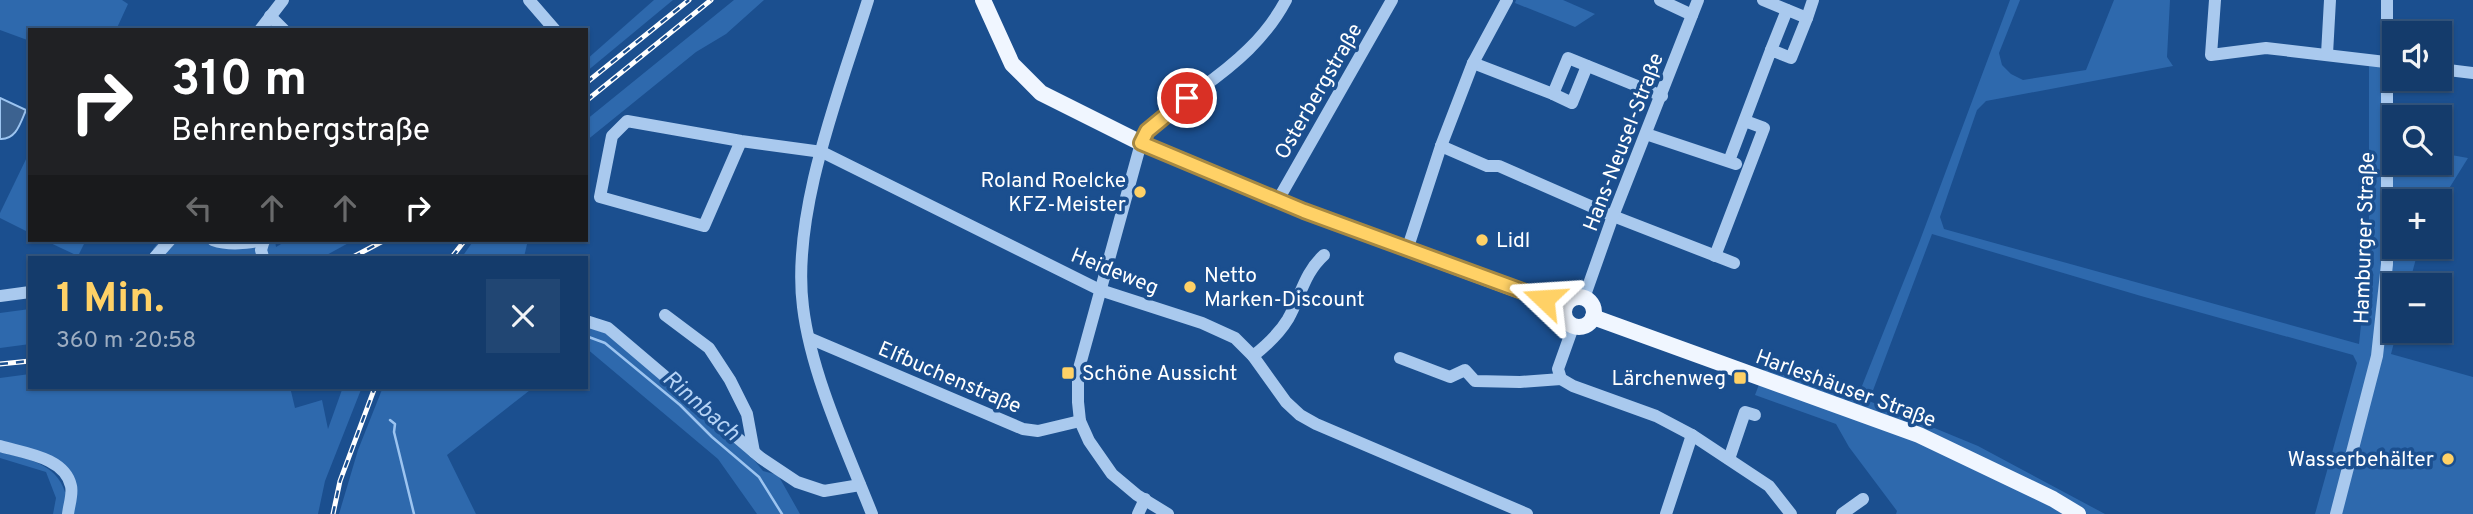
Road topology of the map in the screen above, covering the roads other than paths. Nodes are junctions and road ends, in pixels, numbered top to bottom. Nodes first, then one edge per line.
1 (283, 0) edge
2 (867, 0) edge
3 (983, 0) edge
4 (1286, 0) edge
5 (1392, 0) edge
6 (1507, 0) edge
7 (1660, 0) edge
8 (1698, 0) edge
9 (1763, 0) edge
10 (1813, 0) edge
11 (2215, 0) edge
12 (2330, 0) edge
13 (2387, 0) edge
14 (531, 1) edge
15 (1787, 10) junction
16 (1692, 15) junction
17 (271, 16) junction
18 (1807, 18) junction
19 (2388, 21) edge
20 (262, 28) edge
21 (283, 28) edge
22 (553, 28) edge
23 (1771, 50) junction
24 (2327, 54) junction
25 (2382, 61) edge
26 (1473, 63) junction
27 (1587, 66) junction
28 (2452, 70) edge
29 (2473, 73) edge
30 (2390, 91) edge
31 (1553, 94) junction
32 (1662, 96) junction
33 (1745, 121) junction
34 (1646, 134) junction
35 (741, 141) junction
36 (1141, 143) junction
37 (1441, 146) junction
38 (822, 152) junction
39 (1729, 161) junction
40 (1747, 169) junction
41 (1278, 200) junction
42 (1613, 216) junction
43 (168, 242) edge
44 (218, 242) edge
45 (254, 242) edge
46 (1407, 250) junction
47 (1324, 255) dead end
48 (156, 256) edge
49 (1715, 256) junction
50 (1734, 263) dead end
51 (1100, 290) junction
52 (28, 292) edge
53 (0, 296) edge
54 (1584, 298) junction
55 (1564, 307) junction
56 (665, 315) dead end
57 (1592, 319) junction
58 (588, 322) edge
59 (1573, 327) junction
60 (809, 338) junction
61 (1253, 356) junction
62 (1400, 358) dead end
63 (1561, 379) junction
64 (1755, 415) dead end
65 (1080, 421) junction
66 (1692, 435) junction
67 (0, 446) edge
68 (754, 452) junction
69 (1729, 458) junction
70 (860, 485) junction
71 (1145, 499) junction
72 (1863, 499) dead end
73 (1668, 509) edge
74 (1519, 512) edge
75 (68, 514) edge
76 (872, 514) edge
77 (1138, 514) edge
78 (1168, 514) edge
79 (1791, 514) edge
80 (1842, 514) edge
81 (2078, 514) edge
82 (2336, 514) edge

1 - 17 street
2 - 38 street
3 - 36 main road
4 - 36 street
5 - 41 street, Osterbergstraße
6 - 26 street
7 - 16 street
8 - 16 street, Hans-Neusel-Straße
9 - 15 street
10 - 18 street
11 - 24 street
12 - 24 street
13 - 19 street, Hamburger Straße
14 - 22 street
15 - 18 street
15 - 23 street
16 - 32 street, Hans-Neusel-Straße
17 - 20 street
17 - 21 street
18 - 23 street
23 - 33 street
24 - 25 street
26 - 31 street
26 - 37 street
27 - 31 street
27 - 31 street
27 - 32 street
28 - 29 street
30 - 82 street, Hamburger Straße
32 - 34 street, Hans-Neusel-Straße
33 - 39 street
33 - 40 street
34 - 39 street
34 - 42 street, Hans-Neusel-Straße
35 - 35 street, Heideweg
35 - 38 street, Heideweg
36 - 41 main road
36 - 51 street
37 - 42 street
37 - 46 street
38 - 51 street, Heideweg
38 - 60 street
39 - 40 street
40 - 49 street
41 - 46 main road
42 - 49 street
42 - 54 street, Hans-Neusel-Straße
43 - 48 street
44 - 45 street
46 - 55 main road
47 - 61 street
49 - 50 street
51 - 61 street, Heideweg
51 - 65 street
52 - 53 street
54 - 55 main road
54 - 57 main road
55 - 59 main road
56 - 68 street
57 - 59 main road
57 - 81 main road, Harleshäuser Straße
58 - 68 street
59 - 63 street
60 - 65 street, Elfbuchenstraße
60 - 70 street
61 - 74 street, Heideweg
62 - 63 street
63 - 66 street
64 - 69 street
65 - 71 street
66 - 69 street
66 - 73 street
67 - 75 street
68 - 70 street
69 - 79 street
70 - 76 street
71 - 77 street
71 - 78 street
72 - 80 street

